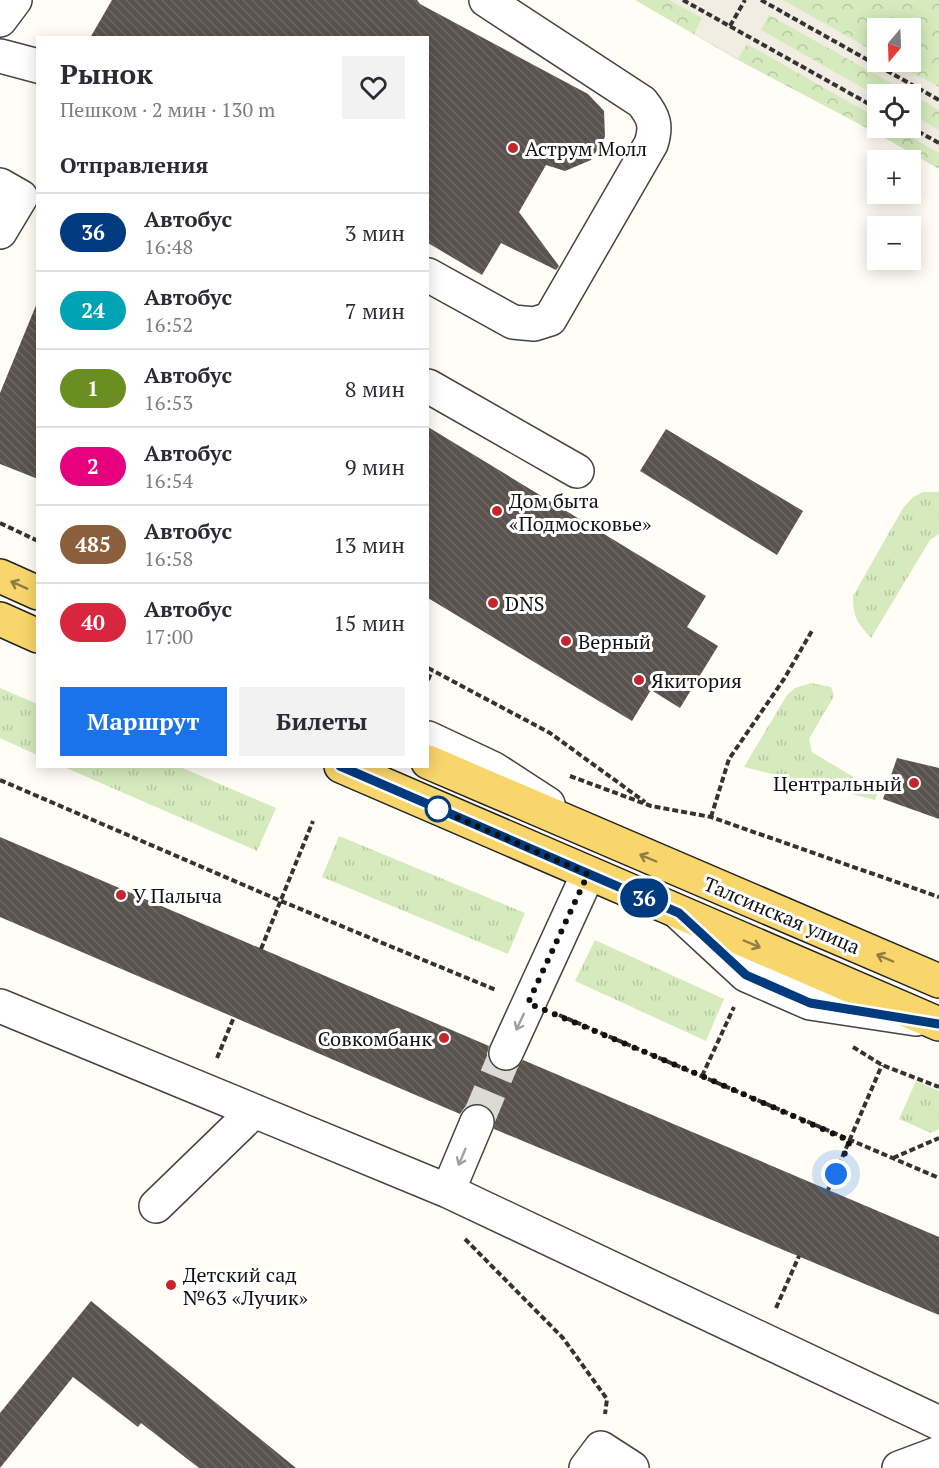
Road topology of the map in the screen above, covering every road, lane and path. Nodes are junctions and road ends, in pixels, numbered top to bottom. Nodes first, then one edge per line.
1 (15, 0) edge
2 (486, 0) edge
3 (683, 0) edge
4 (745, 0) edge
5 (761, 0) edge
6 (0, 20) edge
7 (730, 26) junction
8 (0, 56) edge
9 (36, 65) edge
10 (939, 100) edge
11 (867, 103) edge
12 (921, 133) edge
13 (939, 143) edge
14 (0, 184) edge
15 (0, 232) edge
16 (429, 276) edge
17 (429, 387) edge
18 (577, 471) dead end
19 (0, 523) edge
20 (36, 540) edge
21 (0, 576) edge
22 (36, 592) edge
23 (0, 619) edge
24 (813, 629) dead end
25 (36, 635) edge
26 (430, 670) edge
27 (429, 738) edge
28 (429, 762) edge
29 (345, 768) edge
30 (566, 775) dead end
31 (0, 780) edge
32 (651, 806) junction
33 (711, 817) junction
34 (313, 820) dead end
35 (597, 836) junction
36 (588, 874) junction
37 (939, 897) edge
38 (281, 901) junction
39 (261, 949) dead end
40 (939, 981) edge
41 (738, 998) dead end
42 (528, 1003) junction
43 (0, 1006) edge
44 (234, 1017) dead end
45 (937, 1023) edge
46 (844, 1041) dead end
47 (506, 1053) tunnel mouth
48 (882, 1065) junction
49 (702, 1076) junction
50 (939, 1087) edge
51 (205, 1090) junction
52 (254, 1111) junction
53 (477, 1122) tunnel mouth
54 (939, 1138) edge
55 (850, 1141) junction
56 (893, 1159) junction
57 (939, 1178) edge
58 (828, 1190) dead end
59 (448, 1191) junction
60 (156, 1206) dead end
61 (799, 1256) dead end
62 (762, 1340) junction
63 (939, 1423) edge
64 (939, 1453) edge
65 (593, 1458) edge
66 (632, 1468) edge
67 (899, 1468) edge

1 - 6 lane
2 - 16 lane
3 - 7 path
4 - 7 path
5 - 10 path
7 - 11 path
8 - 9 lane
12 - 13 path
14 - 15 lane
17 - 18 lane
19 - 20 path
22 -> 21 main road
23 - 25 main road
24 - 33 path
26 - 32 path
27 - 35 lane
28 - 35 main road, Талсинская улица
29 - 36 main road, Талсинская улица
30 - 32 path
31 - 38 path
32 - 33 path
33 - 37 path
34 - 38 path
40 -> 35 main road, Талсинская улица
36 - 42 lane
36 -> 45 main road, Талсинская улица
38 - 39 path
38 - 42 path
41 - 49 path
42 -> 47 lane
42 - 49 path
43 - 51 lane
44 - 51 path
46 - 48 path
48 - 50 path
48 - 55 path
49 - 55 path
51 - 52 lane
52 - 59 lane
52 - 60 lane
53 -> 59 lane
54 - 56 path
55 - 56 path
55 - 58 path
56 - 57 path
59 - 62 lane
59 - 65 path
61 - 62 path
62 - 63 lane
64 - 67 lane
65 - 66 lane

